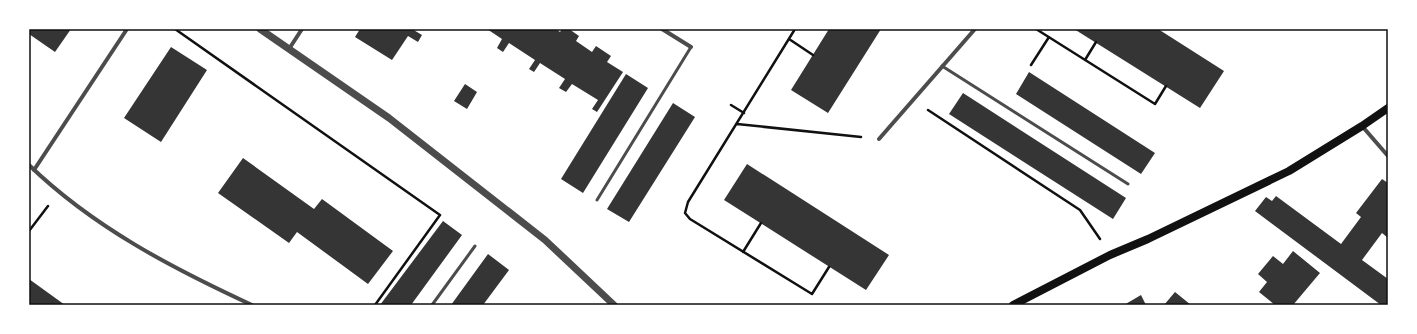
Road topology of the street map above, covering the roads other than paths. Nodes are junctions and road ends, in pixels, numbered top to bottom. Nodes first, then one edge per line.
1 (127, 29) edge
2 (260, 29) edge
3 (302, 29) edge
4 (662, 29) edge
5 (974, 29) edge
6 (691, 47) joint
7 (289, 49) junction
8 (942, 66) junction
9 (1388, 108) edge
10 (1362, 126) junction
11 (879, 139) road end
12 (1388, 156) edge
13 (29, 165) edge
14 (34, 170) junction
15 (1128, 184) dead end
16 (597, 200) dead end
17 (475, 246) dead end
18 (252, 305) edge
19 (432, 305) edge
20 (614, 305) edge
21 (1014, 305) edge

1 - 14 street
2 - 7 street
3 - 7 street
4 - 6 street
5 - 8 street
6 - 16 lane
7 - 20 street
8 - 11 street
8 - 15 lane
9 - 10 main road
10 - 12 street
10 - 21 main road
13 - 14 street
14 - 18 street
17 - 19 lane

